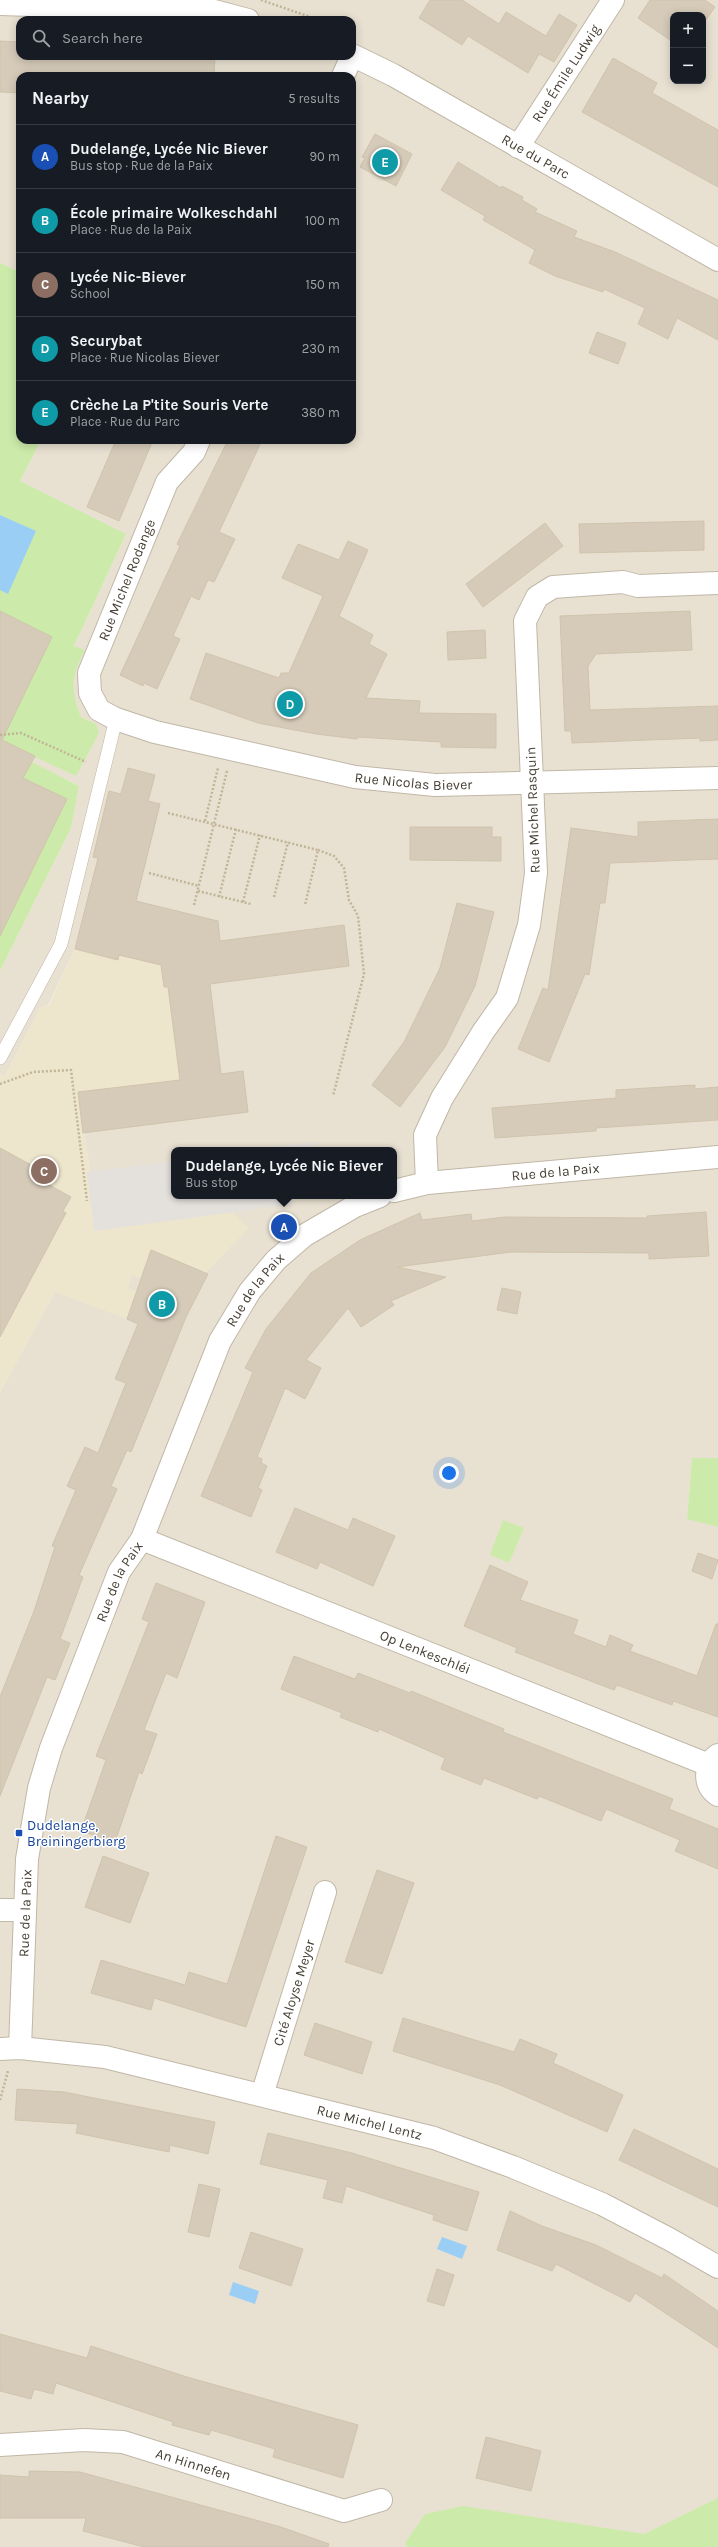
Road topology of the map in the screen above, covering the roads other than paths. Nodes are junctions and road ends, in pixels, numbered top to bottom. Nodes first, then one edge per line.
1 (613, 0) edge
2 (0, 4) edge
3 (139, 4) edge
4 (233, 16) edge
5 (356, 57) edge
6 (350, 60) edge
7 (345, 72) edge
8 (518, 147) junction
9 (718, 260) edge
10 (197, 444) edge
11 (718, 583) edge
12 (116, 719) junction
13 (718, 778) edge
14 (532, 784) junction
15 (0, 1058) edge
16 (718, 1157) edge
17 (427, 1183) junction
18 (397, 1190) edge
19 (372, 1199) edge
20 (142, 1540) junction
21 (713, 1760) edge
22 (718, 1795) edge
23 (326, 1892) dead end
24 (0, 1910) edge
25 (24, 1910) junction
26 (10, 2048) edge
27 (262, 2095) junction
28 (718, 2267) edge
29 (0, 2444) edge
30 (381, 2500) dead end

1 - 8 street, Rue Émile Ludwig
2 - 3 street
3 - 4 street
5 - 8 street, Rue du Parc
6 - 7 street
8 - 9 street, Rue du Parc
10 - 12 street, Rue Michel Rodange
11 - 14 street, Rue Michel Rasquin
12 - 14 street, Rue Nicolas Biever
12 - 15 lane
13 - 14 street, Rue Nicolas Biever
14 - 17 street, Rue Michel Rasquin
16 - 17 street, Rue de la Paix
17 - 18 street, Rue de la Paix
19 - 20 street, Rue de la Paix
20 - 21 street, Op Lenkeschléi
20 - 25 street, Rue de la Paix
21 - 22 street, Op Lenkeschléi
23 - 27 street, Cité Aloyse Meyer
24 - 25 street
25 - 26 street, Rue de la Paix
26 - 27 street, Rue Michel Lentz
27 - 28 street, Rue Michel Lentz
29 - 30 street, An Hinnefen

